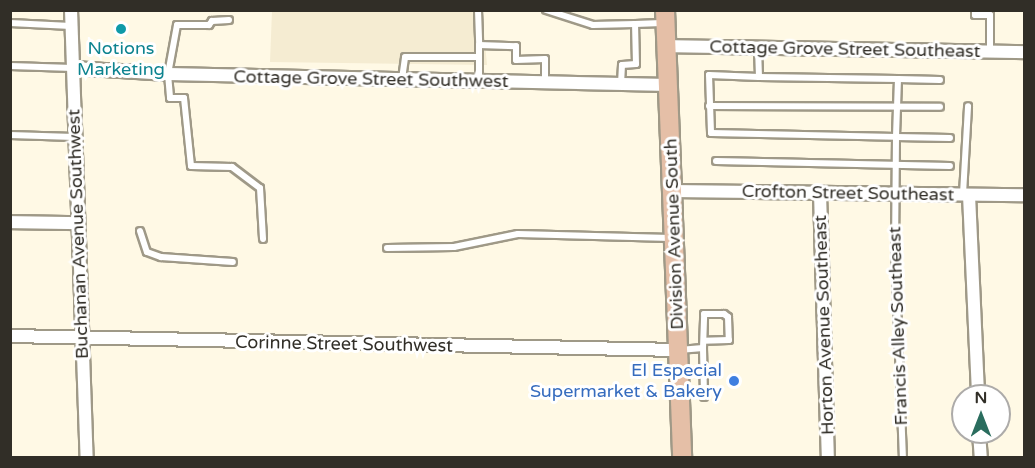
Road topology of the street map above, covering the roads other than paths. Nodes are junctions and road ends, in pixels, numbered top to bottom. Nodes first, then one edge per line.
1 (71, 10) edge
2 (478, 10) edge
3 (546, 10) edge
4 (975, 10) edge
5 (665, 17) edge
6 (229, 20) dead end
7 (10, 23) edge
8 (635, 24) junction
9 (71, 26) junction
10 (479, 45) junction
11 (666, 46) junction
12 (758, 47) junction
13 (990, 52) junction
14 (1024, 52) edge
15 (479, 57) junction
16 (10, 66) edge
17 (73, 68) junction
18 (168, 74) junction
19 (759, 77) junction
20 (898, 79) junction
21 (402, 80) junction
22 (940, 80) dead end
23 (479, 81) junction
24 (545, 83) junction
25 (621, 84) junction
26 (669, 85) junction
27 (709, 106) junction
28 (968, 106) dead end
29 (897, 107) junction
30 (940, 107) dead end
31 (10, 135) edge
32 (74, 137) junction
33 (896, 137) junction
34 (950, 138) dead end
35 (716, 161) dead end
36 (895, 165) junction
37 (950, 166) dead end
38 (672, 190) junction
39 (820, 193) junction
40 (895, 194) junction
41 (966, 195) junction
42 (1024, 195) edge
43 (10, 222) edge
44 (77, 223) junction
45 (140, 231) dead end
46 (674, 238) junction
47 (263, 239) dead end
48 (387, 248) dead end
49 (233, 261) dead end
50 (10, 336) edge
51 (81, 337) junction
52 (703, 345) junction
53 (678, 350) junction
54 (977, 384) edge
55 (704, 397) dead end
56 (87, 458) edge
57 (682, 458) edge
58 (828, 458) edge
59 (903, 458) edge

1 - 9 street, Buchanan Avenue Southwest
2 - 10 lane
3 - 8 lane
4 - 13 lane
5 - 8 lane
5 - 11 main road, Division Avenue South
6 - 18 lane
7 - 9 lane
8 - 25 lane
9 - 17 street, Buchanan Avenue Southwest
10 - 15 lane
10 - 24 lane
11 - 12 street, Cottage Grove Street Southeast
11 - 26 main road, Division Avenue South
12 - 13 street, Cottage Grove Street Southeast
12 - 19 lane
13 - 14 street, Cottage Grove Street Southeast
15 - 21 lane
15 - 23 lane
16 - 17 lane
17 - 18 street, Cottage Grove Street Southwest
17 - 32 street, Buchanan Avenue Southwest
18 - 21 street, Cottage Grove Street Southwest
18 - 47 lane
19 - 20 lane
19 - 27 lane
20 - 22 lane
20 - 29 lane, Francis Alley Southeast
21 - 23 street, Cottage Grove Street Southwest
23 - 24 street, Cottage Grove Street Southwest
24 - 25 street, Cottage Grove Street Southwest
25 - 26 street, Cottage Grove Street Southwest
26 - 38 main road, Division Avenue South
27 - 29 lane
27 - 33 lane
28 - 41 lane
29 - 30 lane
29 - 33 lane, Francis Alley Southeast
31 - 32 lane
32 - 44 street, Buchanan Avenue Southwest
33 - 34 lane
33 - 36 lane, Francis Alley Southeast
35 - 36 lane
36 - 37 lane
36 - 40 lane, Francis Alley Southeast
38 - 39 street, Crofton Street Southeast
38 - 46 main road, Division Avenue South
39 - 40 street, Crofton Street Southeast
39 - 58 street, Horton Avenue Southeast
40 - 41 street, Crofton Street Southeast
40 - 59 lane, Francis Alley Southeast
41 - 42 street, Crofton Street Southeast
41 - 54 street
43 - 44 street
44 - 51 street, Buchanan Avenue Southwest
45 - 49 lane
46 - 48 lane
46 - 53 main road, Division Avenue South
50 - 51 street, Corinne Street Southwest
51 - 53 street, Corinne Street Southwest
51 - 56 street, Buchanan Avenue Southwest
52 - 52 lane
52 - 53 lane
52 - 55 lane
53 - 57 main road, Division Avenue South

